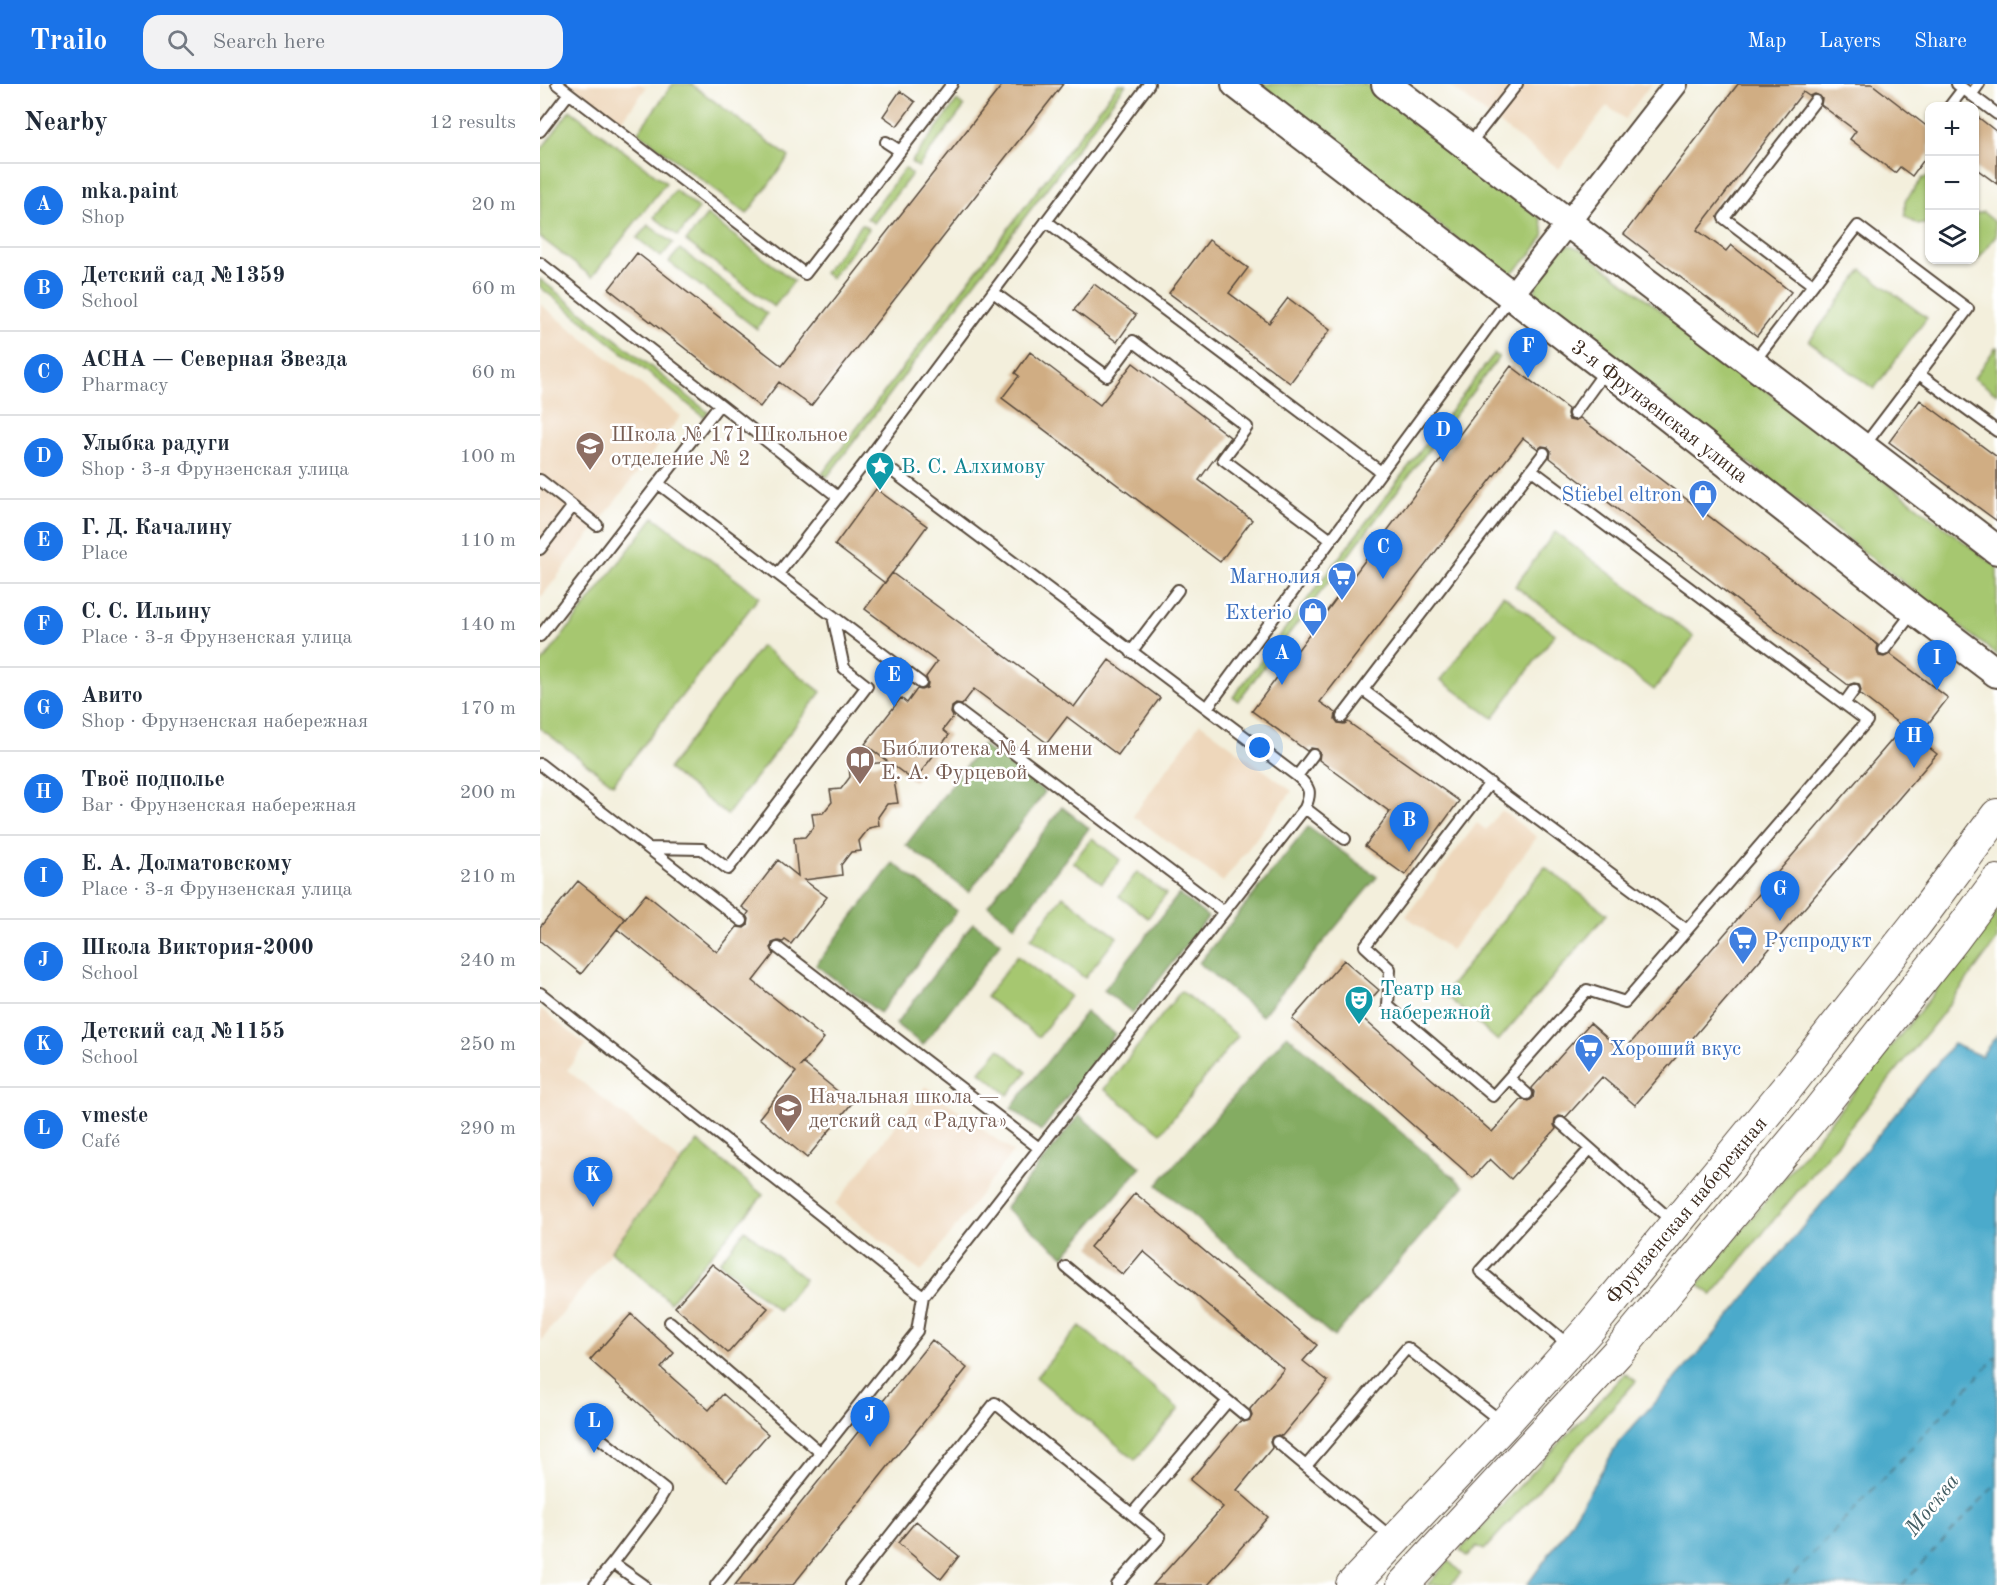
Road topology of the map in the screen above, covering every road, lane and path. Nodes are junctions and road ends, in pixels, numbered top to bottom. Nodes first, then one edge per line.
1 (557, 84) edge
2 (952, 84) edge
3 (1149, 84) edge
4 (1236, 84) edge
5 (1386, 84) edge
6 (1518, 84) edge
7 (1676, 84) edge
8 (1979, 84) edge
9 (1964, 89) edge
10 (569, 93) junction
11 (1815, 100) dead end
12 (1953, 102) edge
13 (1997, 114) edge
14 (540, 131) edge
15 (886, 142) dead end
16 (1467, 146) junction
17 (900, 151) junction
18 (1046, 221) junction
19 (1567, 224) junction
20 (542, 267) edge
21 (1813, 285) junction
22 (993, 292) junction
23 (1512, 296) junction
24 (1752, 365) junction
25 (1607, 369) junction
26 (1919, 374) junction
27 (719, 405) junction
28 (1574, 414) dead end
29 (1997, 432) edge
30 (1862, 449) junction
31 (1544, 453) dead end
32 (871, 455) junction
33 (1532, 470) junction
34 (1381, 472) junction
35 (540, 480) edge
36 (659, 484) junction
37 (838, 497) junction
38 (573, 506) junction
39 (597, 525) dead end
40 (1331, 540) junction
41 (540, 549) edge
42 (1997, 550) edge
43 (778, 574) junction
44 (1178, 590) dead end
45 (1914, 610) junction
46 (833, 616) junction
47 (540, 636) edge
48 (1884, 650) dead end
49 (1131, 652) junction
50 (1997, 673) edge
51 (921, 683) dead end
52 (1363, 690) junction
53 (1854, 690) dead end
54 (1844, 704) junction
55 (1207, 708) junction
56 (958, 711) dead end
57 (1342, 717) dead end
58 (1313, 755) dead end
59 (540, 764) edge
60 (1297, 776) junction
61 (1490, 783) junction
62 (1305, 808) junction
63 (1997, 815) edge
64 (1345, 839) dead end
65 (649, 848) junction
66 (1997, 881) edge
67 (1224, 912) junction
68 (742, 921) dead end
69 (1687, 930) junction
70 (778, 948) dead end
71 (540, 993) edge
72 (1509, 1078) junction
73 (1527, 1094) dead end
74 (1561, 1123) dead end
75 (1039, 1148) junction
76 (1590, 1149) junction
77 (1675, 1224) junction
78 (1066, 1266) dead end
79 (923, 1296) junction
80 (670, 1322) dead end
81 (1571, 1348) junction
82 (1228, 1401) junction
83 (1245, 1415) dead end
84 (1504, 1424) junction
85 (592, 1432) dead end
86 (1277, 1442) dead end
87 (821, 1452) junction
88 (1306, 1466) junction
89 (1132, 1514) junction
90 (1394, 1540) junction
91 (612, 1563) junction
92 (595, 1585) edge
93 (644, 1585) edge
94 (716, 1585) edge
95 (851, 1585) edge
96 (1117, 1585) edge
97 (1352, 1585) edge
98 (1403, 1585) edge

1 - 10 lane
2 - 17 lane
3 - 18 lane
4 - 23 street, 3-я Фрунзенская улица
5 - 16 street
6 - 16 lane
7 - 19 street
8 - 9 lane
9 - 12 lane
9 - 13 lane
10 - 14 lane
10 - 17 lane
11 - 21 lane
15 - 17 lane
16 - 19 street
18 - 22 lane
18 - 34 lane
19 - 23 street
19 - 24 street
20 - 27 lane
21 - 24 lane
21 - 26 lane
22 - 32 lane
22 - 40 lane
23 - 25 street, 3-я Фрунзенская улица
23 - 34 lane
24 - 30 street
25 - 28 lane
25 - 45 street, 3-я Фрунзенская улица
26 - 29 lane
26 - 30 lane
27 - 36 lane
27 - 37 lane
30 - 42 street
31 - 33 lane
32 - 37 lane
32 - 49 lane
33 - 52 lane
33 - 54 lane
34 - 40 lane
35 - 38 lane
36 - 43 lane
36 - 47 lane
37 - 43 lane
38 - 39 lane
38 - 41 lane
40 - 55 lane
43 - 46 lane
44 - 49 lane
45 - 48 lane
45 - 50 street, 3-я Фрунзенская улица
46 - 51 lane
46 - 65 lane
49 - 55 lane
52 - 57 lane
52 - 61 lane
53 - 54 lane
54 - 69 lane
55 - 60 lane
56 - 67 lane
58 - 60 lane
59 - 65 lane
60 - 62 lane
61 - 69 lane
61 - 72 lane
62 - 64 lane
62 - 67 lane
63 - 77 main road, Фрунзенская набережная
65 - 68 lane
66 - 98 main road, Фрунзенская набережная
67 - 75 lane
69 - 72 lane
70 - 75 lane
71 - 79 lane
72 - 73 lane
74 - 76 lane
75 - 79 lane
76 - 77 lane
76 - 81 lane
77 - 81 main road, Фрунзенская набережная
78 - 82 lane
79 - 87 lane
80 - 87 lane
81 - 84 main road, Фрунзенская набережная
82 - 83 lane
82 - 89 lane
84 - 88 lane
84 - 90 main road, Фрунзенская набережная
85 - 91 lane
86 - 88 lane
87 - 94 lane
88 - 90 lane
89 - 95 lane
89 - 96 lane
90 - 97 main road, Фрунзенская набережная
91 - 92 lane
91 - 93 lane

